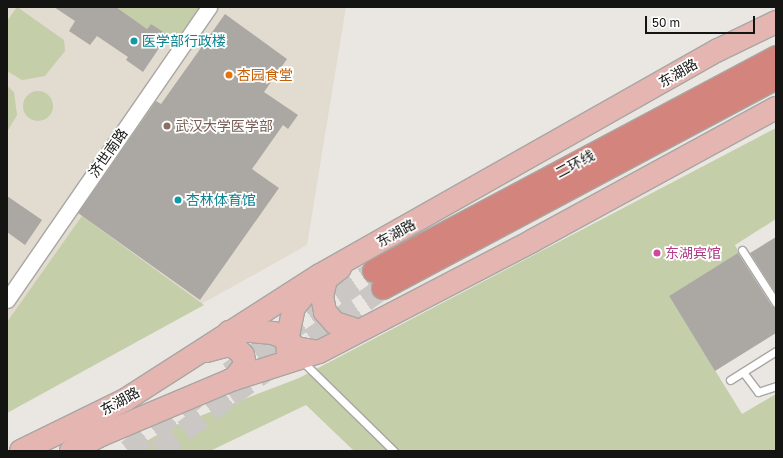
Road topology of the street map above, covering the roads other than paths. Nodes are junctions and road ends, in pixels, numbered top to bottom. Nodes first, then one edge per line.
1 (209, 7) edge
2 (776, 22) edge
3 (776, 57) edge
4 (776, 78) edge
5 (776, 108) edge
6 (742, 250) dead end
7 (356, 255) junction
8 (320, 275) junction
9 (7, 300) edge
10 (776, 303) edge
11 (359, 331) junction
12 (229, 332) junction
13 (287, 339) junction
14 (776, 351) edge
15 (195, 353) junction
16 (300, 358) junction
17 (743, 372) junction
18 (234, 379) junction
19 (730, 380) dead end
20 (776, 386) edge
21 (21, 451) edge
22 (71, 451) edge
23 (394, 451) edge

1 - 9 street, 济世南路
2 - 7 main road, 东湖路
3 - 4 highway, 二环线
5 - 11 main road, 东湖路
6 - 10 lane
7 - 8 main road, 东湖路
7 - 11 main road
8 - 12 main road, 东湖路
8 - 13 main road
11 - 16 main road, 东湖路
12 - 13 main road
12 - 15 main road, 东湖路
13 - 16 main road
13 - 16 main road
14 - 17 lane
15 - 18 main road
15 - 21 main road, 东湖路
16 - 18 main road, 东湖路
16 - 23 lane
17 - 19 lane
17 - 20 lane
18 - 22 main road, 东湖路

